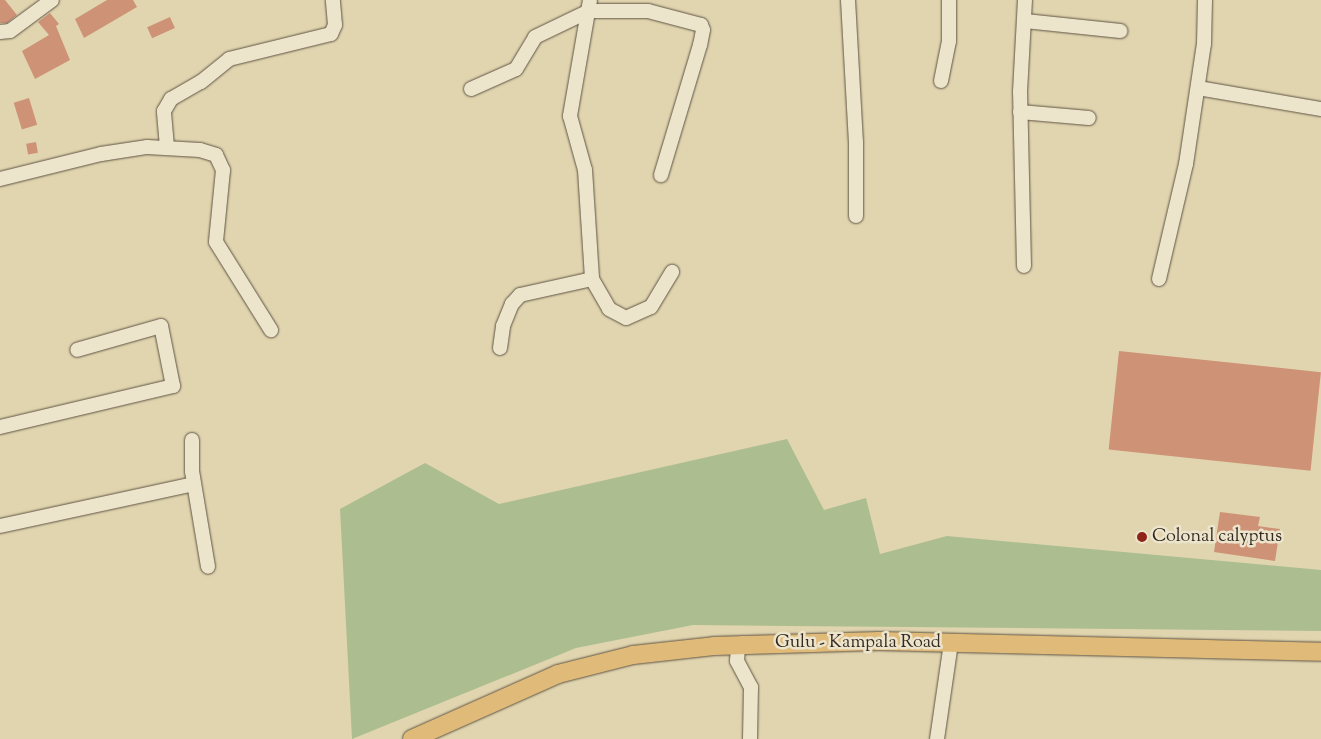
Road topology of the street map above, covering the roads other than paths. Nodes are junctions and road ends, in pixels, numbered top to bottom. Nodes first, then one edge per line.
1 (52, 0) edge
2 (333, 0) edge
3 (848, 0) edge
4 (949, 0) edge
5 (1025, 0) edge
6 (1205, 0) edge
7 (589, 6) edge
8 (1025, 21) junction
9 (1120, 31) dead end
10 (0, 32) edge
11 (941, 81) dead end
12 (1198, 88) junction
13 (471, 89) dead end
14 (1321, 109) edge
15 (1020, 112) junction
16 (1089, 118) dead end
17 (167, 147) junction
18 (661, 175) dead end
19 (0, 179) edge
20 (856, 216) dead end
21 (1024, 266) dead end
22 (672, 272) dead end
23 (592, 279) junction
24 (1159, 279) dead end
25 (271, 330) dead end
26 (500, 348) dead end
27 (76, 350) dead end
28 (0, 427) edge
29 (192, 440) dead end
30 (194, 484) junction
31 (0, 526) edge
32 (208, 567) dead end
33 (744, 643) junction
34 (951, 643) junction
35 (1321, 652) edge
36 (412, 739) edge
37 (750, 739) edge
38 (937, 739) edge

1 - 10 street
2 - 17 street
3 - 20 street
4 - 11 street
5 - 8 street
6 - 12 street
7 - 13 street
7 - 18 street
7 - 23 street
8 - 9 street
8 - 15 street
12 - 14 street
12 - 24 street
15 - 16 street
15 - 21 street
17 - 19 street
17 - 25 street
22 - 23 street
23 - 26 street
27 - 28 street
29 - 30 street
30 - 31 street
30 - 32 street
33 - 34 main road, Gulu - Kampala Road
33 - 36 main road, Gulu - Kampala Road
33 - 37 street
34 - 35 main road, Gulu - Kampala Road
34 - 38 street

